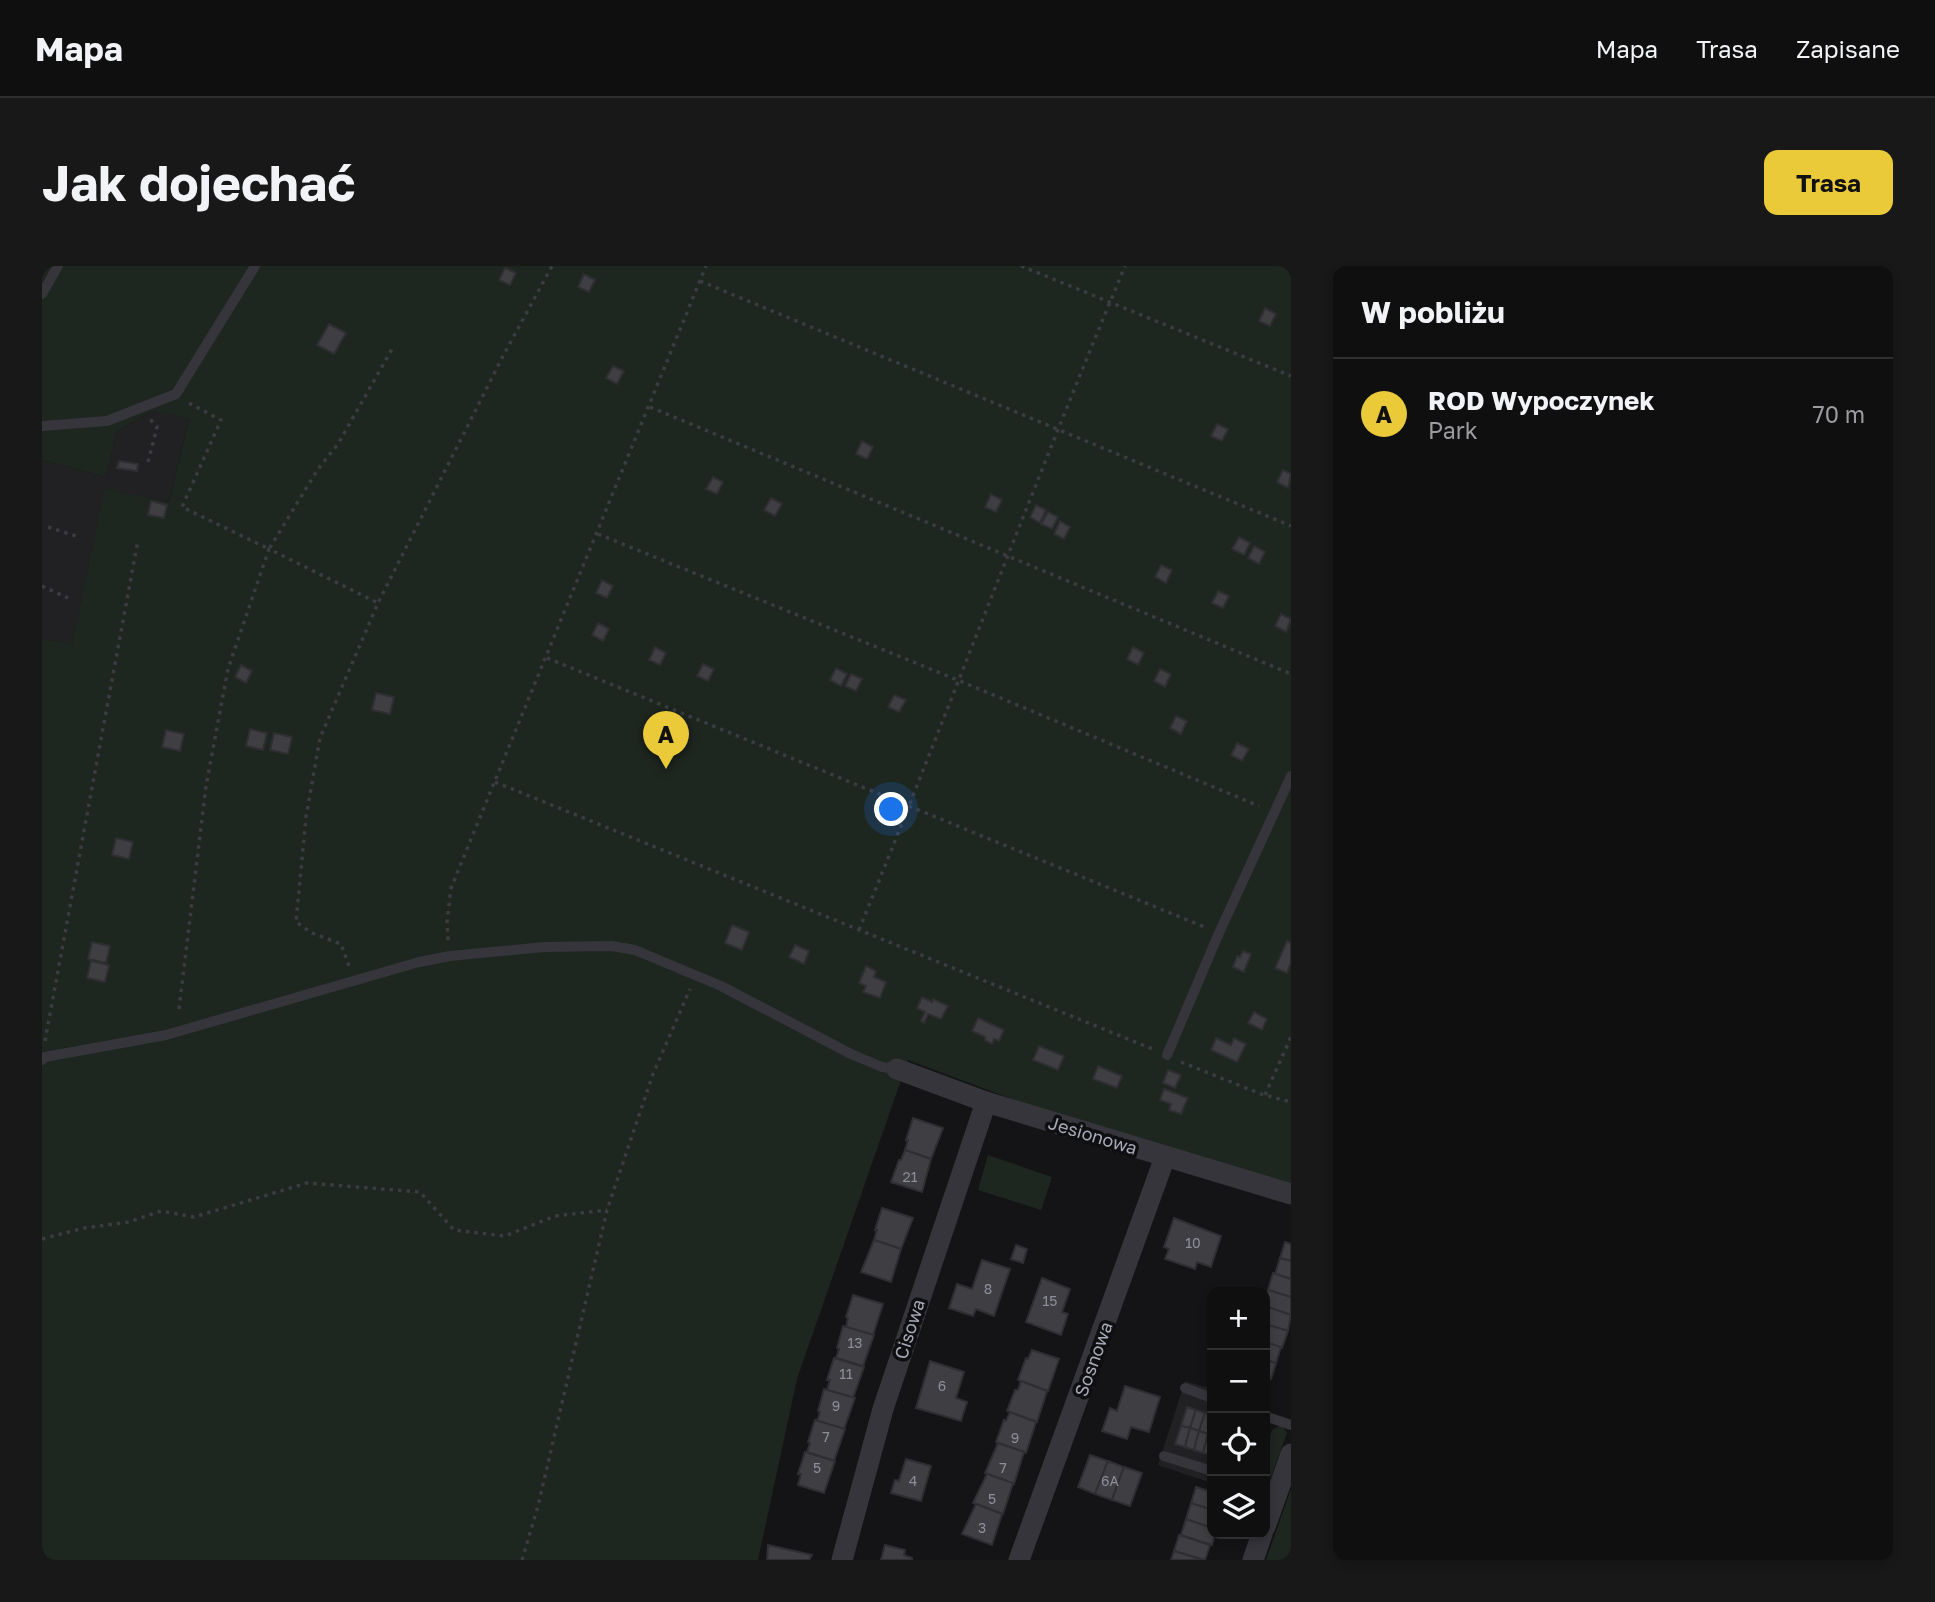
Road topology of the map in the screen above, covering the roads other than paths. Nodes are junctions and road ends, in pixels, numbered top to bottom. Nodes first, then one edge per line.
1 (58, 266) edge
2 (255, 266) edge
3 (42, 294) edge
4 (42, 426) edge
5 (1291, 776) edge
6 (1167, 1055) road end
7 (44, 1058) edge
8 (897, 1069) joint
9 (986, 1102) junction
10 (1165, 1157) junction
11 (1291, 1194) edge
12 (1185, 1388) dead end
13 (1207, 1396) edge
14 (1270, 1418) edge
15 (1291, 1425) edge
16 (1291, 1454) edge
17 (1164, 1456) dead end
18 (1207, 1469) edge
19 (1271, 1489) edge
20 (1260, 1539) edge
21 (842, 1560) edge
22 (1019, 1560) edge
23 (1253, 1560) edge

1 - 3 lane
2 - 4 lane
5 - 6 lane
7 - 8 lane
8 - 9 street, Jesionowa
9 - 10 street, Jesionowa
9 - 21 street, Cisowa
10 - 11 street, Jesionowa
10 - 22 street, Sosnowa
12 - 13 lane
14 - 15 lane
16 - 19 street
17 - 18 lane
20 - 23 street

